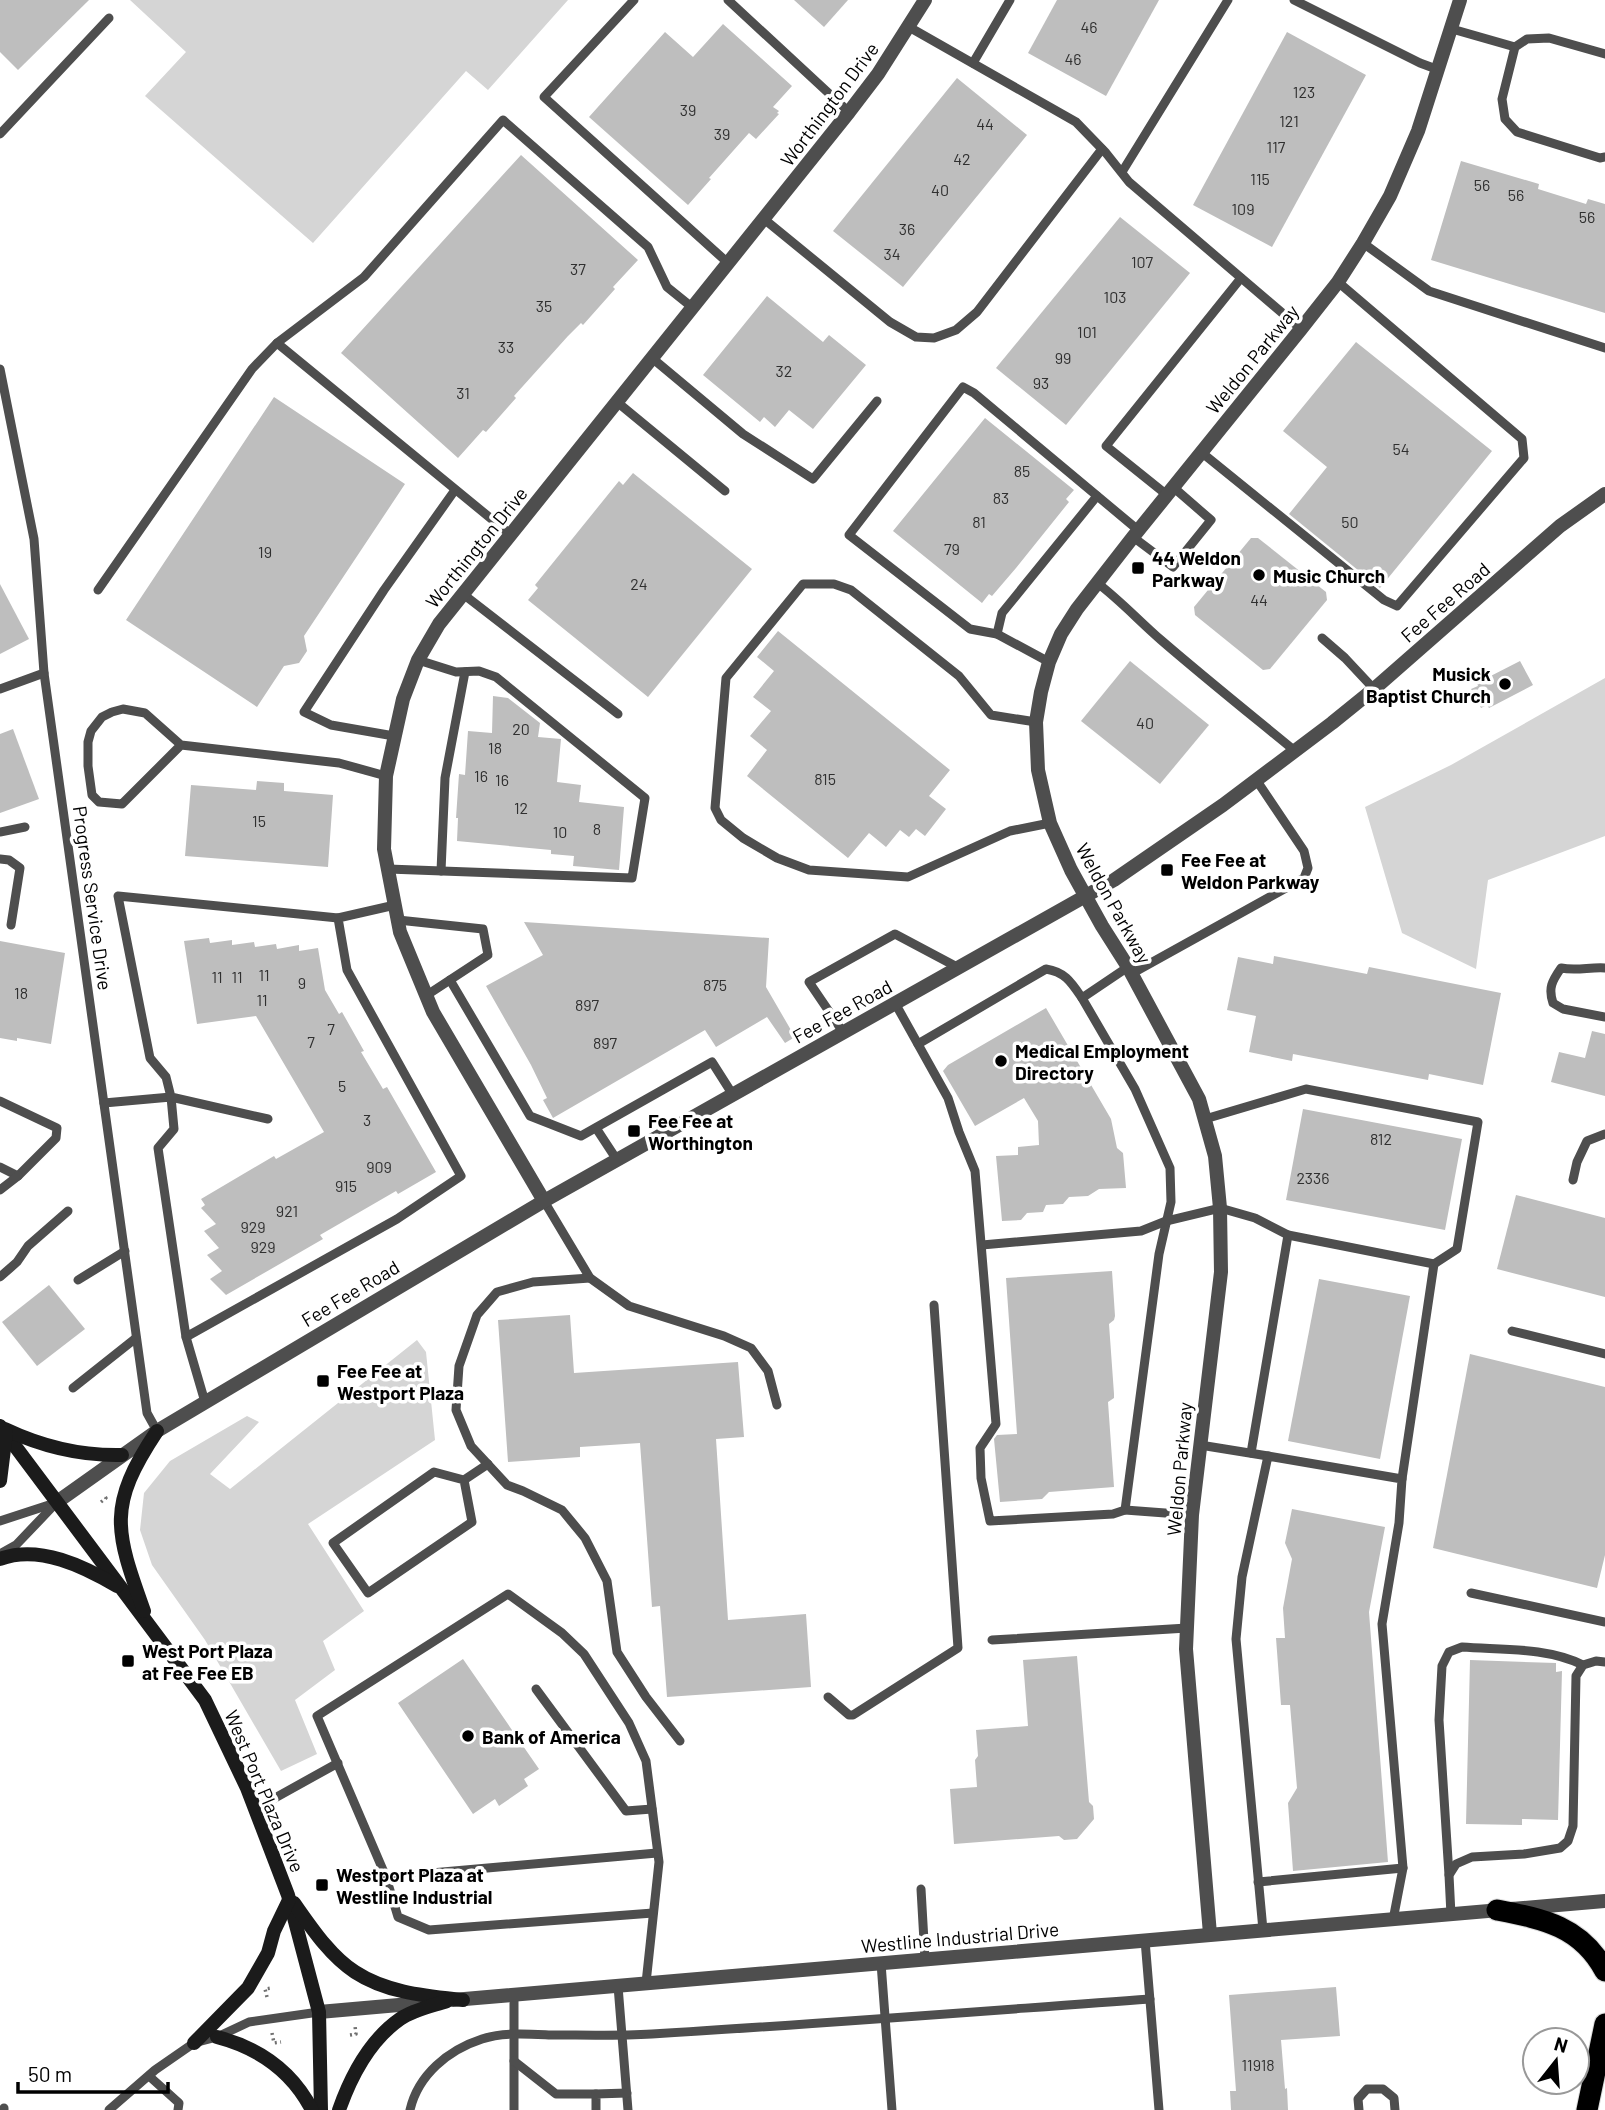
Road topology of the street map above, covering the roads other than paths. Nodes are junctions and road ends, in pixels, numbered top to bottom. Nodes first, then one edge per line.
1 (634, 0) edge
2 (728, 0) edge
3 (925, 0) edge
4 (1010, 0) edge
5 (1228, 0) edge
6 (1294, 0) edge
7 (1461, 0) edge
8 (109, 18) dead end
9 (909, 27) junction
10 (1452, 29) junction
11 (1515, 47) junction
12 (1605, 54) edge
13 (973, 63) junction
14 (1439, 70) junction
15 (849, 112) junction
16 (0, 134) edge
17 (1102, 149) junction
18 (1605, 157) edge
19 (1122, 172) junction
20 (764, 219) junction
21 (1363, 243) junction
22 (729, 263) junction
23 (1241, 278) junction
24 (1338, 282) junction
25 (693, 308) junction
26 (1301, 330) junction
27 (278, 343) junction
28 (1605, 348) edge
29 (652, 358) junction
30 (0, 369) edge
31 (877, 401) dead end
32 (617, 402) junction
33 (1201, 452) junction
34 (455, 490) junction
35 (725, 491) dead end
36 (1170, 491) junction
37 (1605, 494) edge
38 (1097, 496) junction
39 (1135, 533) junction
40 (511, 535) junction
41 (1096, 582) junction
42 (98, 590) dead end
43 (463, 594) junction
44 (997, 634) junction
45 (1322, 638) dead end
46 (418, 660) junction
47 (1049, 662) junction
48 (465, 671) junction
49 (44, 673) junction
50 (0, 689) edge
51 (1374, 689) junction
52 (618, 714) dead end
53 (1036, 722) junction
54 (394, 736) junction
55 (181, 745) junction
56 (1295, 751) junction
57 (386, 776) junction
58 (1257, 781) junction
59 (1050, 823) junction
60 (25, 827) dead end
61 (0, 832) edge
62 (0, 859) edge
63 (388, 869) junction
64 (441, 871) junction
65 (1086, 897) junction
66 (397, 913) junction
67 (338, 918) junction
68 (11, 925) dead end
69 (959, 968) junction
70 (1605, 968) edge
71 (1129, 971) junction
72 (450, 980) junction
73 (426, 995) junction
74 (1082, 998) junction
75 (895, 1003) junction
76 (1605, 1017) edge
77 (843, 1032) junction
78 (918, 1044) junction
79 (733, 1095) junction
80 (171, 1097) junction
81 (0, 1101) edge
82 (104, 1103) junction
83 (268, 1119) dead end
84 (1205, 1119) junction
85 (596, 1128) junction
86 (1605, 1134) edge
87 (617, 1160) junction
88 (0, 1167) edge
89 (18, 1176) junction
90 (1573, 1180) dead end
91 (0, 1190) edge
92 (544, 1200) junction
93 (1220, 1208) junction
94 (68, 1211) dead end
95 (1166, 1221) junction
96 (1289, 1235) junction
97 (982, 1245) junction
98 (125, 1251) junction
99 (1434, 1264) junction
100 (0, 1277) edge
101 (590, 1278) junction
102 (78, 1280) dead end
103 (934, 1305) dead end
104 (1512, 1331) dead end
105 (186, 1337) junction
106 (136, 1338) junction
107 (1605, 1354) edge
108 (73, 1388) dead end
109 (205, 1402) junction
110 (777, 1405) dead end
111 (2, 1429) edge
112 (157, 1430) junction
113 (1200, 1445) junction
114 (1251, 1453) junction
115 (122, 1455) junction
116 (1268, 1455) junction
117 (488, 1464) junction
118 (1402, 1479) junction
119 (0, 1480) edge
120 (464, 1480) junction
121 (57, 1503) junction
122 (1125, 1510) junction
123 (1192, 1515) junction
124 (0, 1521) edge
125 (0, 1557) edge
126 (122, 1590) junction
127 (1471, 1593) dead end
128 (1605, 1622) edge
129 (148, 1623) junction
130 (1187, 1628) junction
131 (992, 1640) dead end
132 (1605, 1662) edge
133 (1583, 1665) junction
134 (536, 1689) dead end
135 (828, 1697) dead end
136 (680, 1741) dead end
137 (338, 1763) junction
138 (652, 1809) junction
139 (255, 1810) junction
140 (657, 1853) junction
141 (1403, 1868) junction
142 (1449, 1875) junction
143 (387, 1877) junction
144 (1258, 1882) junction
145 (920, 1889) dead end
146 (288, 1897) junction
147 (1605, 1901) edge
148 (1497, 1910) junction
149 (653, 1913) junction
150 (1451, 1915) junction
151 (1393, 1920) junction
152 (1263, 1930) junction
153 (1210, 1934) junction
154 (1145, 1940) junction
155 (925, 1959) junction
156 (881, 1963) junction
157 (1605, 1971) edge
158 (646, 1983) junction
159 (618, 1986) junction
160 (514, 1995) junction
161 (1150, 1999) junction
162 (463, 2000) junction
163 (447, 2001) junction
164 (319, 2012) junction
165 (885, 2019) junction
166 (1605, 2024) edge
167 (514, 2034) junction
168 (622, 2036) junction
169 (217, 2037) junction
170 (194, 2043) junction
171 (514, 2061) junction
172 (149, 2076) junction
173 (627, 2093) junction
174 (596, 2094) junction
175 (109, 2110) edge
176 (178, 2110) edge
177 (312, 2110) edge
178 (321, 2110) edge
179 (339, 2110) edge
180 (410, 2110) edge
181 (514, 2110) edge
182 (596, 2110) edge
183 (628, 2110) edge
184 (892, 2110) edge
185 (1159, 2110) edge
186 (1359, 2110) edge
187 (1395, 2110) edge
188 (1587, 2110) edge

1 - 22 lane
2 - 15 lane
3 - 9 street, Worthington Drive
4 - 13 lane
5 - 19 lane
6 - 14 lane
7 - 10 street, Weldon Parkway
8 - 16 lane
9 - 13 lane
9 - 15 street, Worthington Drive
10 - 11 lane
10 - 14 street, Weldon Parkway
11 - 12 lane
11 - 18 lane
13 - 17 lane
14 - 21 street, Weldon Parkway
15 - 20 street, Worthington Drive
17 - 19 lane
17 - 20 lane
19 - 23 lane
20 - 22 street, Worthington Drive
21 - 24 street, Weldon Parkway
21 - 28 lane
22 - 25 street, Worthington Drive
23 - 26 lane
23 - 36 lane
24 - 26 street, Weldon Parkway
24 - 33 lane
25 - 27 lane
25 - 29 street, Worthington Drive
26 - 33 street, Weldon Parkway
27 - 34 lane
27 - 42 lane
29 - 31 lane
29 - 32 street, Worthington Drive
30 - 49 lane, Progress Service Drive
32 - 35 lane
32 - 40 street, Worthington Drive
33 - 36 street, Weldon Parkway
34 - 40 lane
34 - 54 lane
36 - 39 street, Weldon Parkway
36 - 39 lane
37 - 51 street, Fee Fee Road
38 - 39 lane
38 - 44 lane
38 - 44 lane
39 - 41 street, Weldon Parkway
40 - 43 street, Worthington Drive
41 - 47 street, Weldon Parkway
41 - 56 lane
43 - 46 street, Worthington Drive
43 - 52 lane
44 - 47 lane
45 - 51 lane
46 - 48 lane
46 - 54 street, Worthington Drive
47 - 53 street, Weldon Parkway
48 - 64 lane
48 - 64 lane
49 - 50 lane
49 - 82 lane, Progress Service Drive
51 - 56 street, Fee Fee Road
53 - 59 street, Weldon Parkway
53 - 59 lane
54 - 57 street, Worthington Drive
55 - 55 lane
55 - 57 lane
56 - 58 street, Fee Fee Road
57 - 63 street, Worthington Drive
58 - 65 street, Fee Fee Road
58 - 71 lane
59 - 65 street, Weldon Parkway
60 - 61 lane
62 - 68 lane
63 - 64 lane
63 - 66 street, Worthington Drive
65 - 69 street, Fee Fee Road
65 - 71 street, Weldon Parkway
66 - 67 lane
66 - 72 lane
66 - 73 street, Worthington Drive
67 - 80 lane
67 - 105 lane
69 - 75 street, Fee Fee Road
69 - 77 lane
70 - 76 lane
71 - 74 lane
71 - 84 street, Weldon Parkway
72 - 73 lane
72 - 85 lane
73 - 92 street, Worthington Drive
74 - 78 lane
74 - 95 lane
75 - 77 street, Fee Fee Road
75 - 78 lane
77 - 79 street, Fee Fee Road
78 - 97 lane
79 - 85 lane
79 - 87 street, Fee Fee Road
80 - 82 lane
80 - 83 lane
80 - 105 lane
81 - 89 lane
82 - 98 lane, Progress Service Drive
84 - 93 street, Weldon Parkway
84 - 99 lane
85 - 87 lane
86 - 90 lane
87 - 92 street, Fee Fee Road
88 - 89 lane
89 - 91 lane
92 - 101 lane
92 - 109 street, Fee Fee Road
93 - 95 lane
93 - 96 lane
93 - 113 street, Weldon Parkway
94 - 100 lane
95 - 97 lane
95 - 122 lane
96 - 99 lane
96 - 114 lane
97 - 122 lane
98 - 102 lane
98 - 106 lane, Progress Service Drive
99 - 118 lane
101 - 110 lane
101 - 117 lane
103 - 135 lane
104 - 107 lane
105 - 109 lane
106 - 108 lane
106 - 112 lane, Progress Service Drive
109 - 112 street, Fee Fee Road
111 - 115 main road
111 - 119 main road
111 - 121 main road, West Port Plaza Drive
112 - 115 street, Fee Fee Road
112 - 129 main road
113 - 114 lane
113 - 123 street, Weldon Parkway
114 - 116 lane
115 - 121 street, Fee Fee Road
116 - 118 lane
116 - 144 lane
117 - 120 lane
117 - 136 lane
118 - 141 lane
120 - 120 lane
121 - 124 lane
121 - 125 lane
121 - 126 main road, West Port Plaza Drive
122 - 123 lane
123 - 130 street, Weldon Parkway
125 - 126 main road
126 - 129 main road, West Port Plaza Drive
127 - 128 lane
129 - 139 main road, West Port Plaza Drive
130 - 131 lane
130 - 153 street, Weldon Parkway
132 - 133 lane
133 - 142 lane
133 - 142 lane
134 - 138 lane
137 - 138 lane
137 - 139 lane
137 - 143 lane
138 - 140 lane
139 - 146 main road, West Port Plaza Drive
140 - 143 lane
140 - 149 lane
141 - 144 lane
141 - 151 lane
142 - 150 lane
143 - 149 lane
144 - 152 lane
145 - 155 lane
146 - 162 main road
146 - 164 main road, West Port Plaza Drive
146 - 170 main road
147 - 148 street, Westline Industrial Drive
148 - 150 street, Westline Industrial Drive
148 - 157 highway
149 - 158 lane
150 - 151 street, Westline Industrial Drive
151 - 152 street, Westline Industrial Drive
152 - 153 street, Westline Industrial Drive
153 - 154 street, Westline Industrial Drive
154 - 155 street, Westline Industrial Drive
154 - 161 lane
155 - 156 street, Westline Industrial Drive
156 - 158 street, Westline Industrial Drive
156 - 165 lane
158 - 159 street, Westline Industrial Drive
159 - 160 street, Westline Industrial Drive
159 - 168 lane
160 - 162 street, Westline Industrial Drive
160 - 167 lane
161 - 165 lane
161 - 185 lane
162 - 163 street, Westline Industrial Drive
163 - 164 street, Westline Industrial Drive
163 - 179 main road
164 - 169 lane
164 - 178 main road, West Port Plaza Drive
165 - 168 lane
165 - 184 lane
166 - 188 highway
167 - 168 lane
167 - 171 lane
167 - 180 lane
168 - 173 lane
169 - 170 lane
169 - 177 main road
170 - 172 lane
171 - 174 lane
171 - 181 lane
172 - 175 lane
172 - 176 lane
173 - 174 lane
173 - 183 lane
174 - 182 lane
186 - 187 lane

